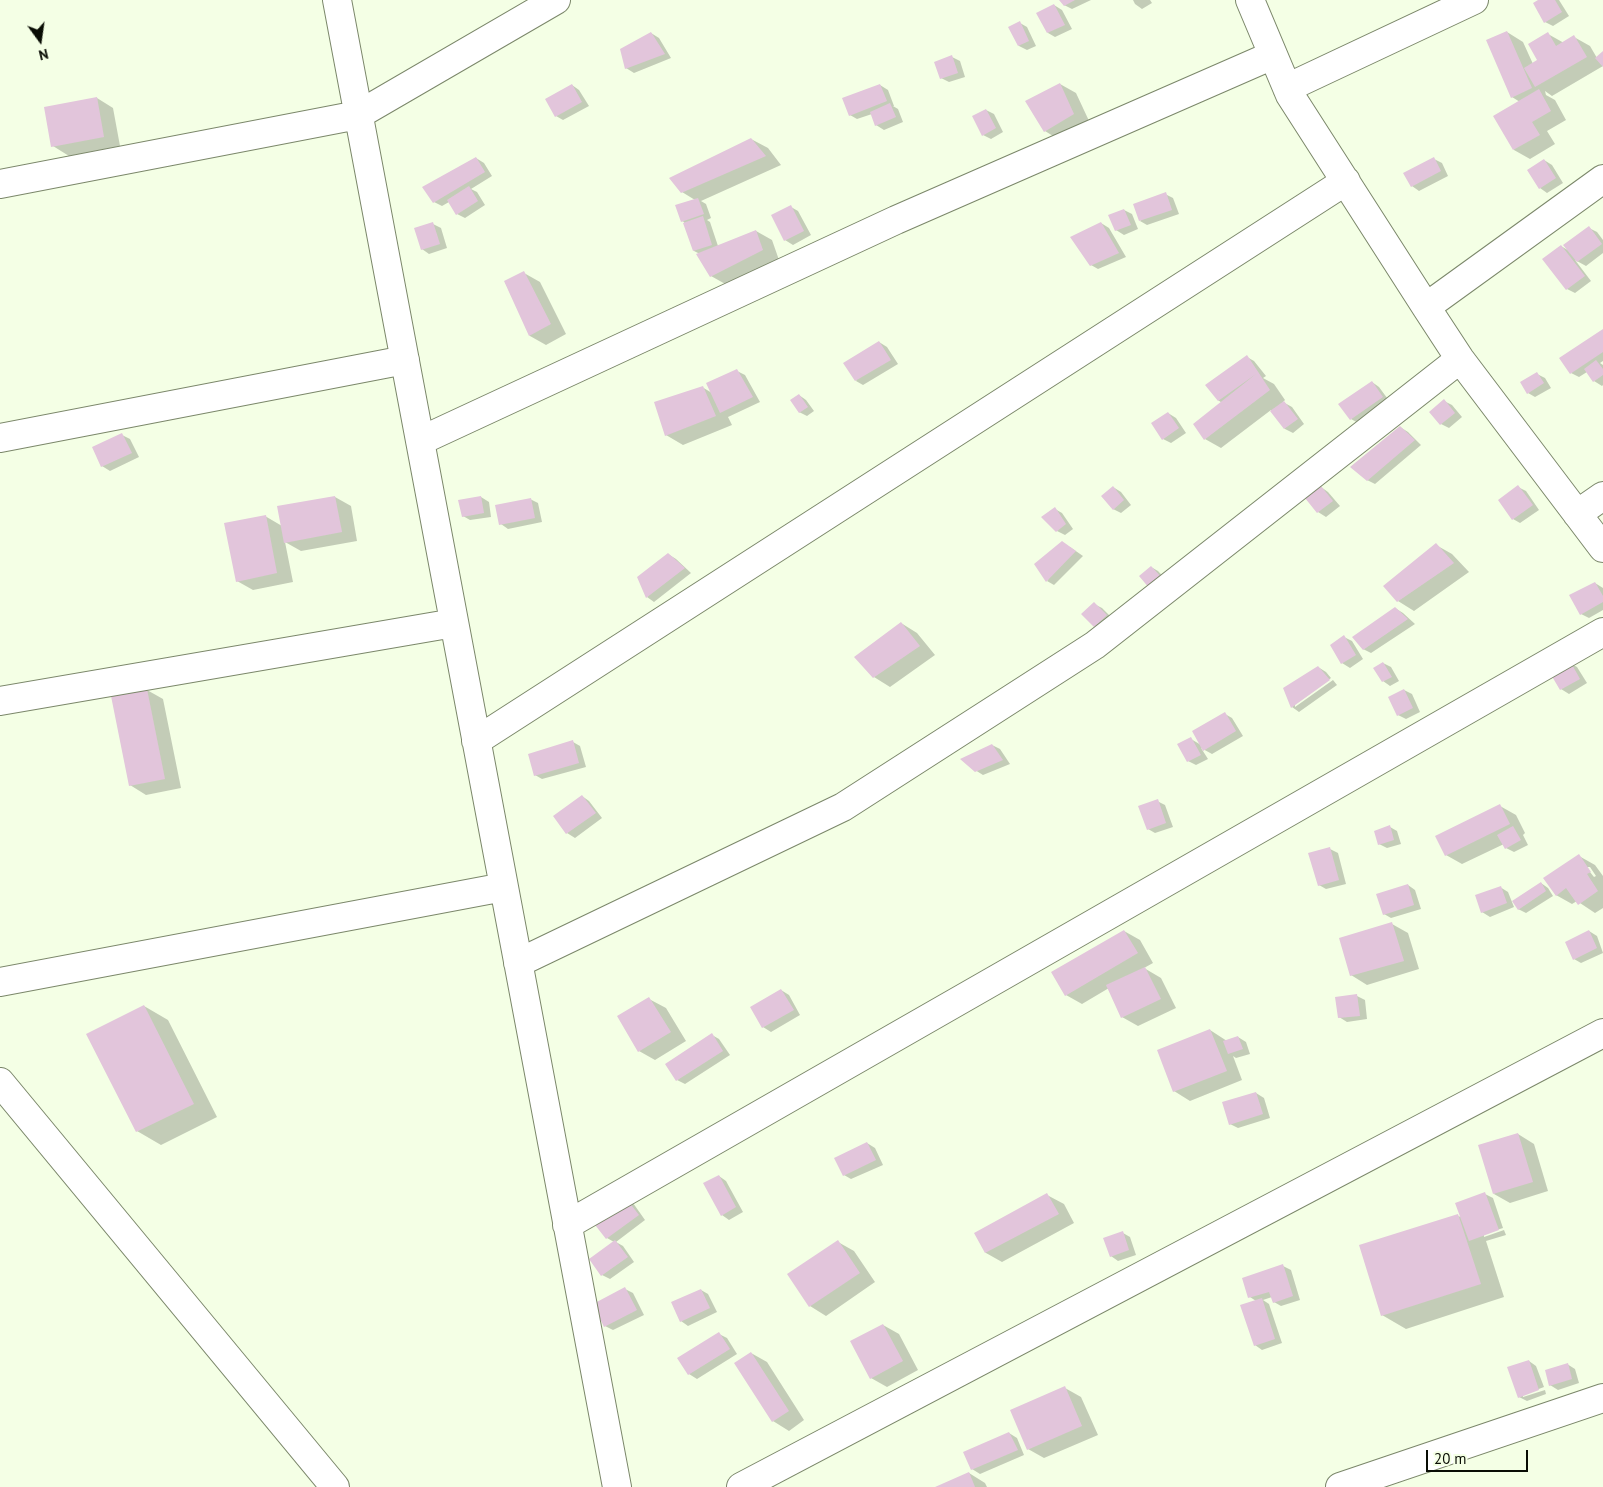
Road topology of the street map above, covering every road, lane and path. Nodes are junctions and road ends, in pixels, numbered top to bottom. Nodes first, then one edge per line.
1 (336, 0) edge
2 (556, 0) edge
3 (1250, 0) edge
4 (1474, 0) edge
5 (1273, 55) junction
6 (1287, 88) junction
7 (358, 115) junction
8 (1603, 180) edge
9 (1346, 181) junction
10 (0, 184) edge
11 (1426, 307) junction
12 (1460, 359) junction
13 (405, 360) junction
14 (0, 438) edge
15 (420, 441) junction
16 (1603, 496) edge
17 (1577, 514) junction
18 (1603, 548) edge
19 (454, 623) junction
20 (1603, 632) edge
21 (0, 702) edge
22 (476, 741) junction
23 (504, 887) junction
24 (518, 964) junction
25 (0, 982) edge
26 (1603, 1033) edge
27 (0, 1082) edge
28 (567, 1225) junction
29 (1603, 1398) edge
30 (335, 1487) edge
31 (617, 1487) edge
32 (741, 1487) edge
33 (1340, 1487) edge

1 - 7 street
2 - 7 street
3 - 5 street
4 - 6 street
5 - 6 street
5 - 15 street
6 - 9 street
7 - 10 street
7 - 13 street
8 - 11 street
9 - 11 street
9 - 22 street
11 - 12 street
12 - 17 street
12 - 24 street
13 - 14 street
13 - 15 street
15 - 19 street
16 - 17 street
17 - 18 street
19 - 21 street
19 - 22 street
20 - 28 street
22 - 23 street
23 - 24 street
23 - 25 street
24 - 28 street
26 - 32 street
27 - 30 street
28 - 31 street
29 - 33 street

